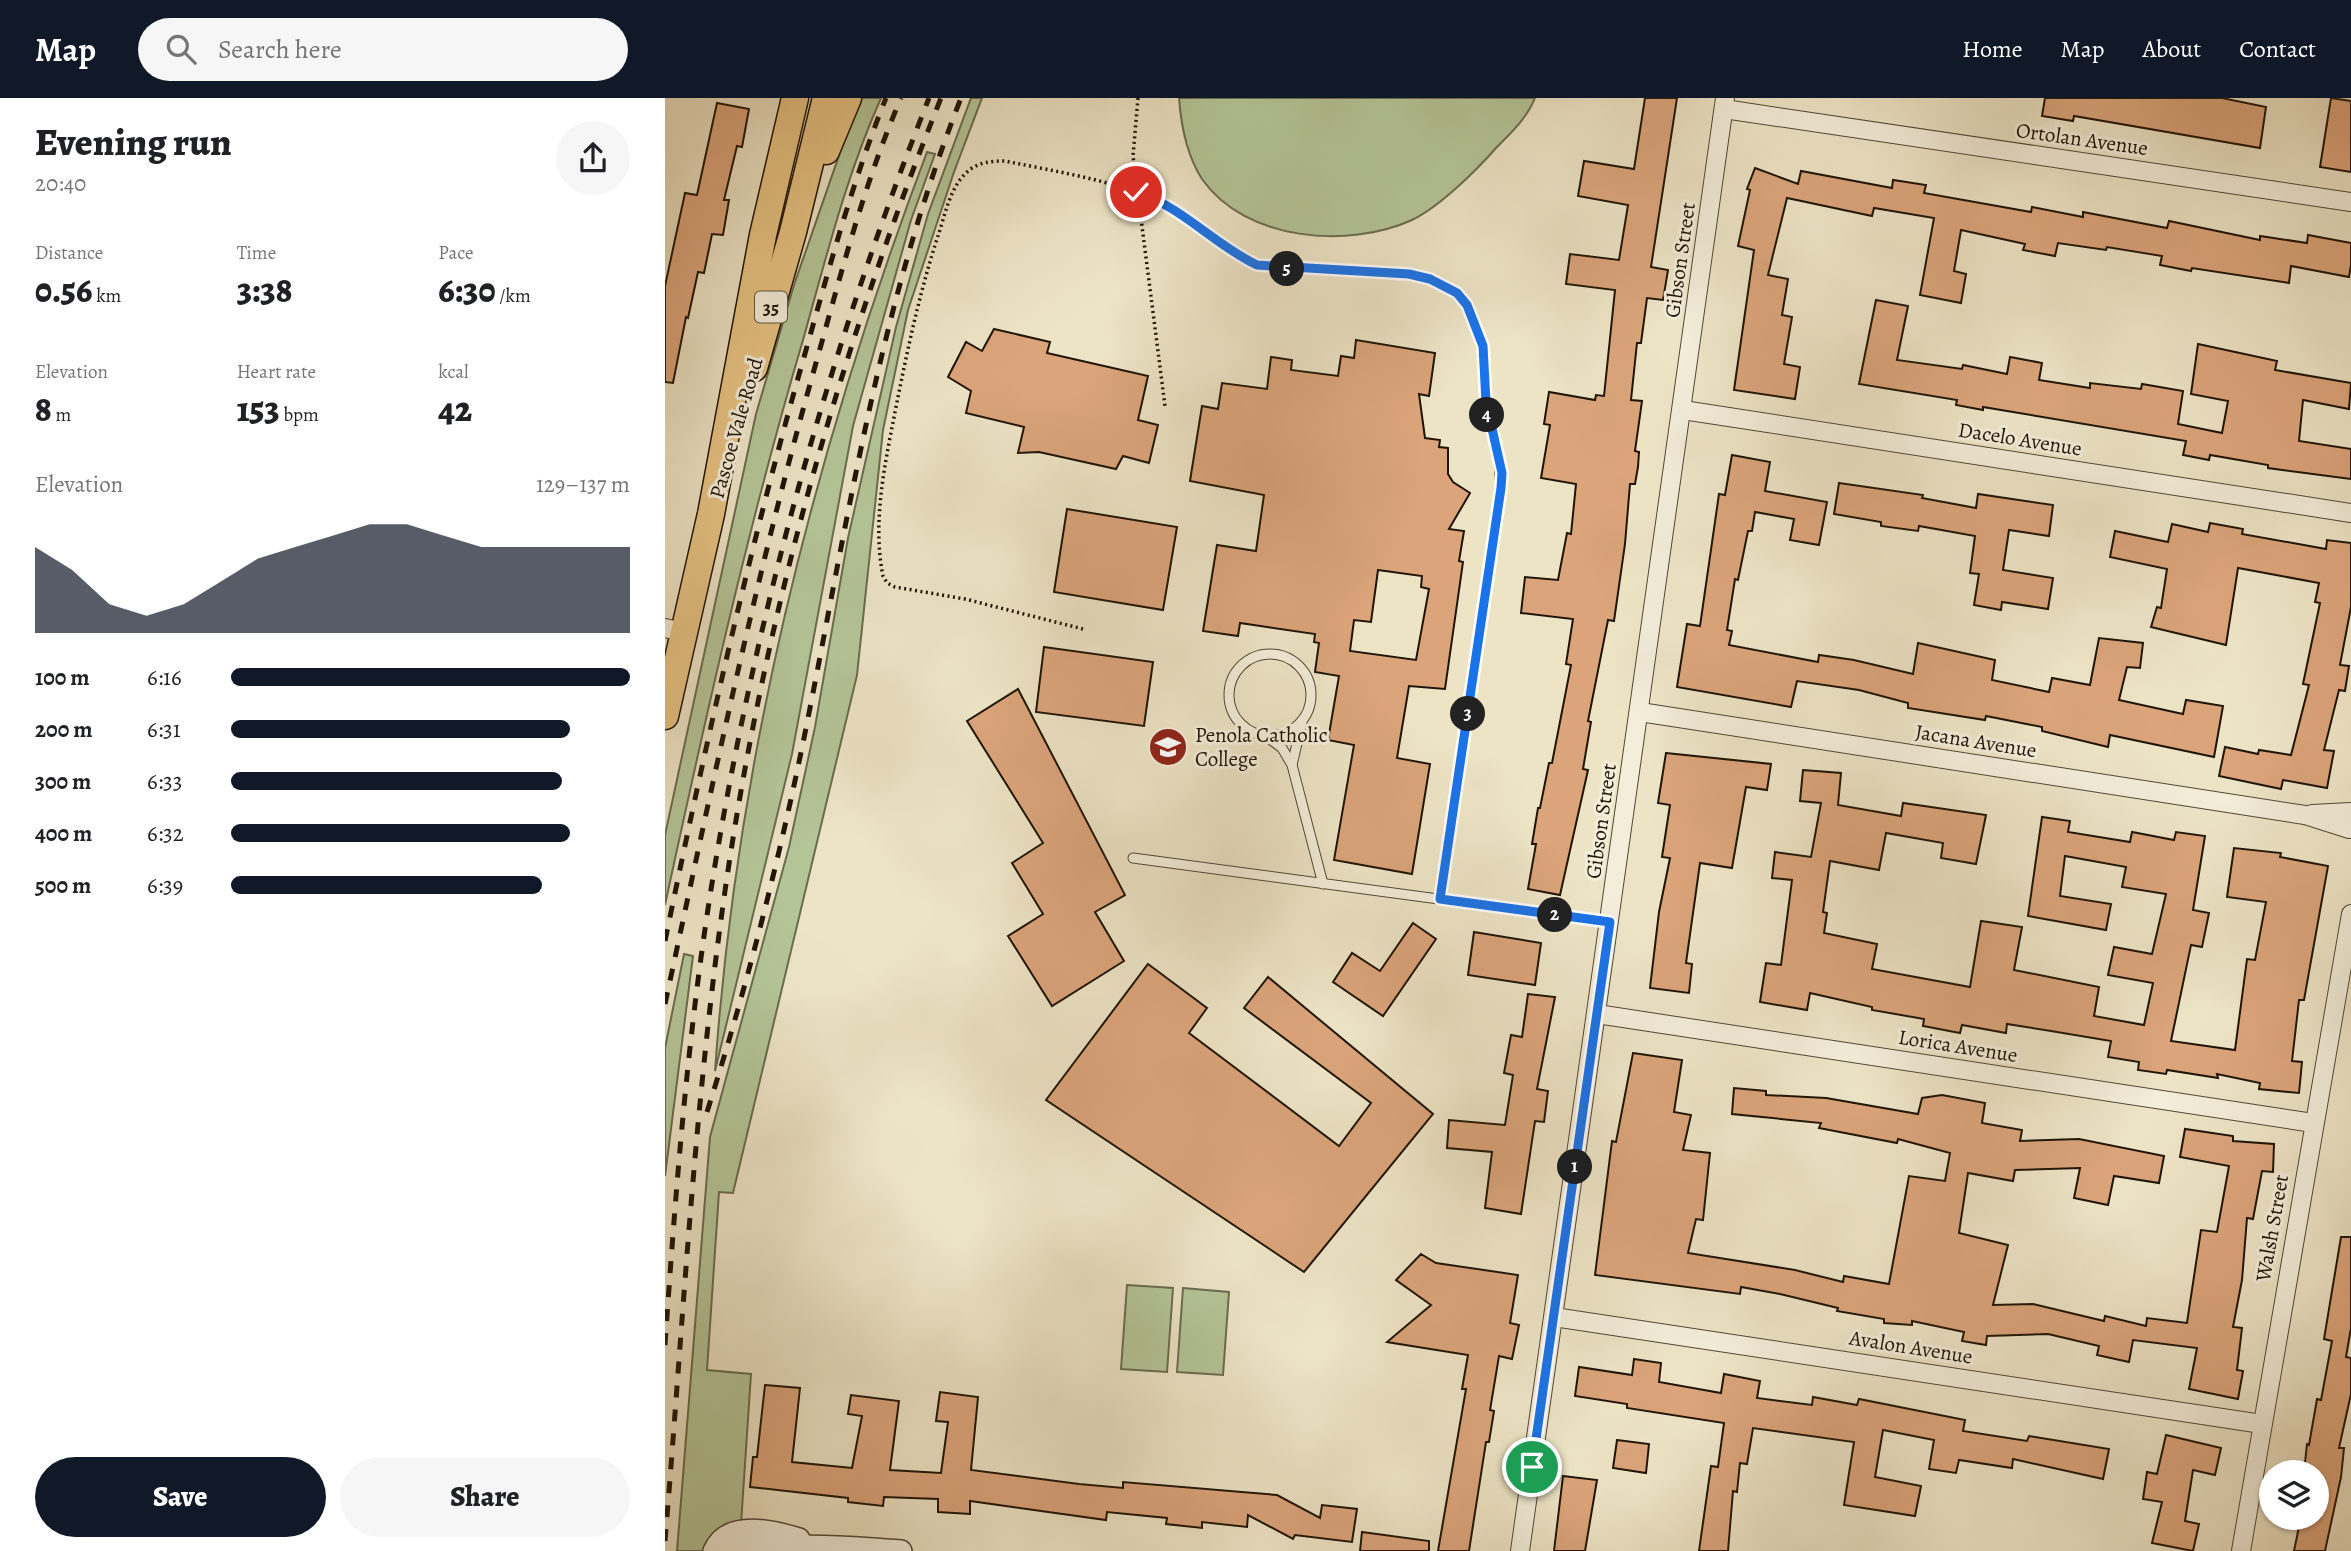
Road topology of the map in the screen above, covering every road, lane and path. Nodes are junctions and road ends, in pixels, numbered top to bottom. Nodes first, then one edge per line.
1 (795, 98) edge
2 (826, 98) edge
3 (848, 98) edge
4 (1138, 98) edge
5 (1725, 104) edge
6 (1136, 192) junction
7 (2351, 202) edge
8 (793, 232) junction
9 (1165, 406) dead end
10 (1683, 410) junction
11 (1500, 463) joint
12 (2351, 513) edge
13 (711, 514) junction
14 (1083, 629) dead end
15 (674, 630) edge
16 (1640, 712) junction
17 (665, 716) edge
18 (1303, 718) junction
19 (1266, 735) junction
20 (1291, 765) junction
21 (2350, 822) edge
22 (1133, 858) dead end
23 (1323, 884) junction
24 (1440, 899) junction
25 (2351, 914) edge
26 (1610, 922) junction
27 (1597, 1014) junction
28 (2313, 1123) junction
29 (1554, 1317) junction
30 (2262, 1424) junction
31 (811, 1544) junction
32 (714, 1551) edge
33 (729, 1551) edge
34 (901, 1551) edge
35 (1520, 1551) edge
36 (2241, 1551) edge

1 - 13 main road, Pascoe Vale Road / 35
2 - 8 main road, Pascoe Vale Road / 35
3 - 8 main road
4 - 6 path
5 - 7 street, Ortolan Avenue
5 - 10 street, Gibson Street
6 - 9 path
6 - 11 path
6 - 14 path
8 - 13 main road, Pascoe Vale Road / 35
10 - 12 street, Dacelo Avenue
10 - 16 street, Gibson Street
11 - 24 lane
13 - 15 main road, Pascoe Vale Road / 35
15 - 17 main road, Pascoe Vale Road / 35
16 - 21 street, Jacana Avenue
16 - 26 street, Gibson Street
18 - 19 lane
18 - 19 lane
18 - 20 lane
19 - 20 lane
20 - 23 lane
22 - 23 lane
23 - 24 lane
24 - 26 lane
25 - 28 street, Walsh Street
26 - 27 street, Gibson Street
27 - 28 street, Lorica Avenue
27 - 29 street, Gibson Street
28 - 30 street, Walsh Street
29 - 30 street, Avalon Avenue
29 - 35 street, Gibson Street
30 - 36 street, Walsh Street
31 - 32 street
31 - 33 street
31 - 34 street

